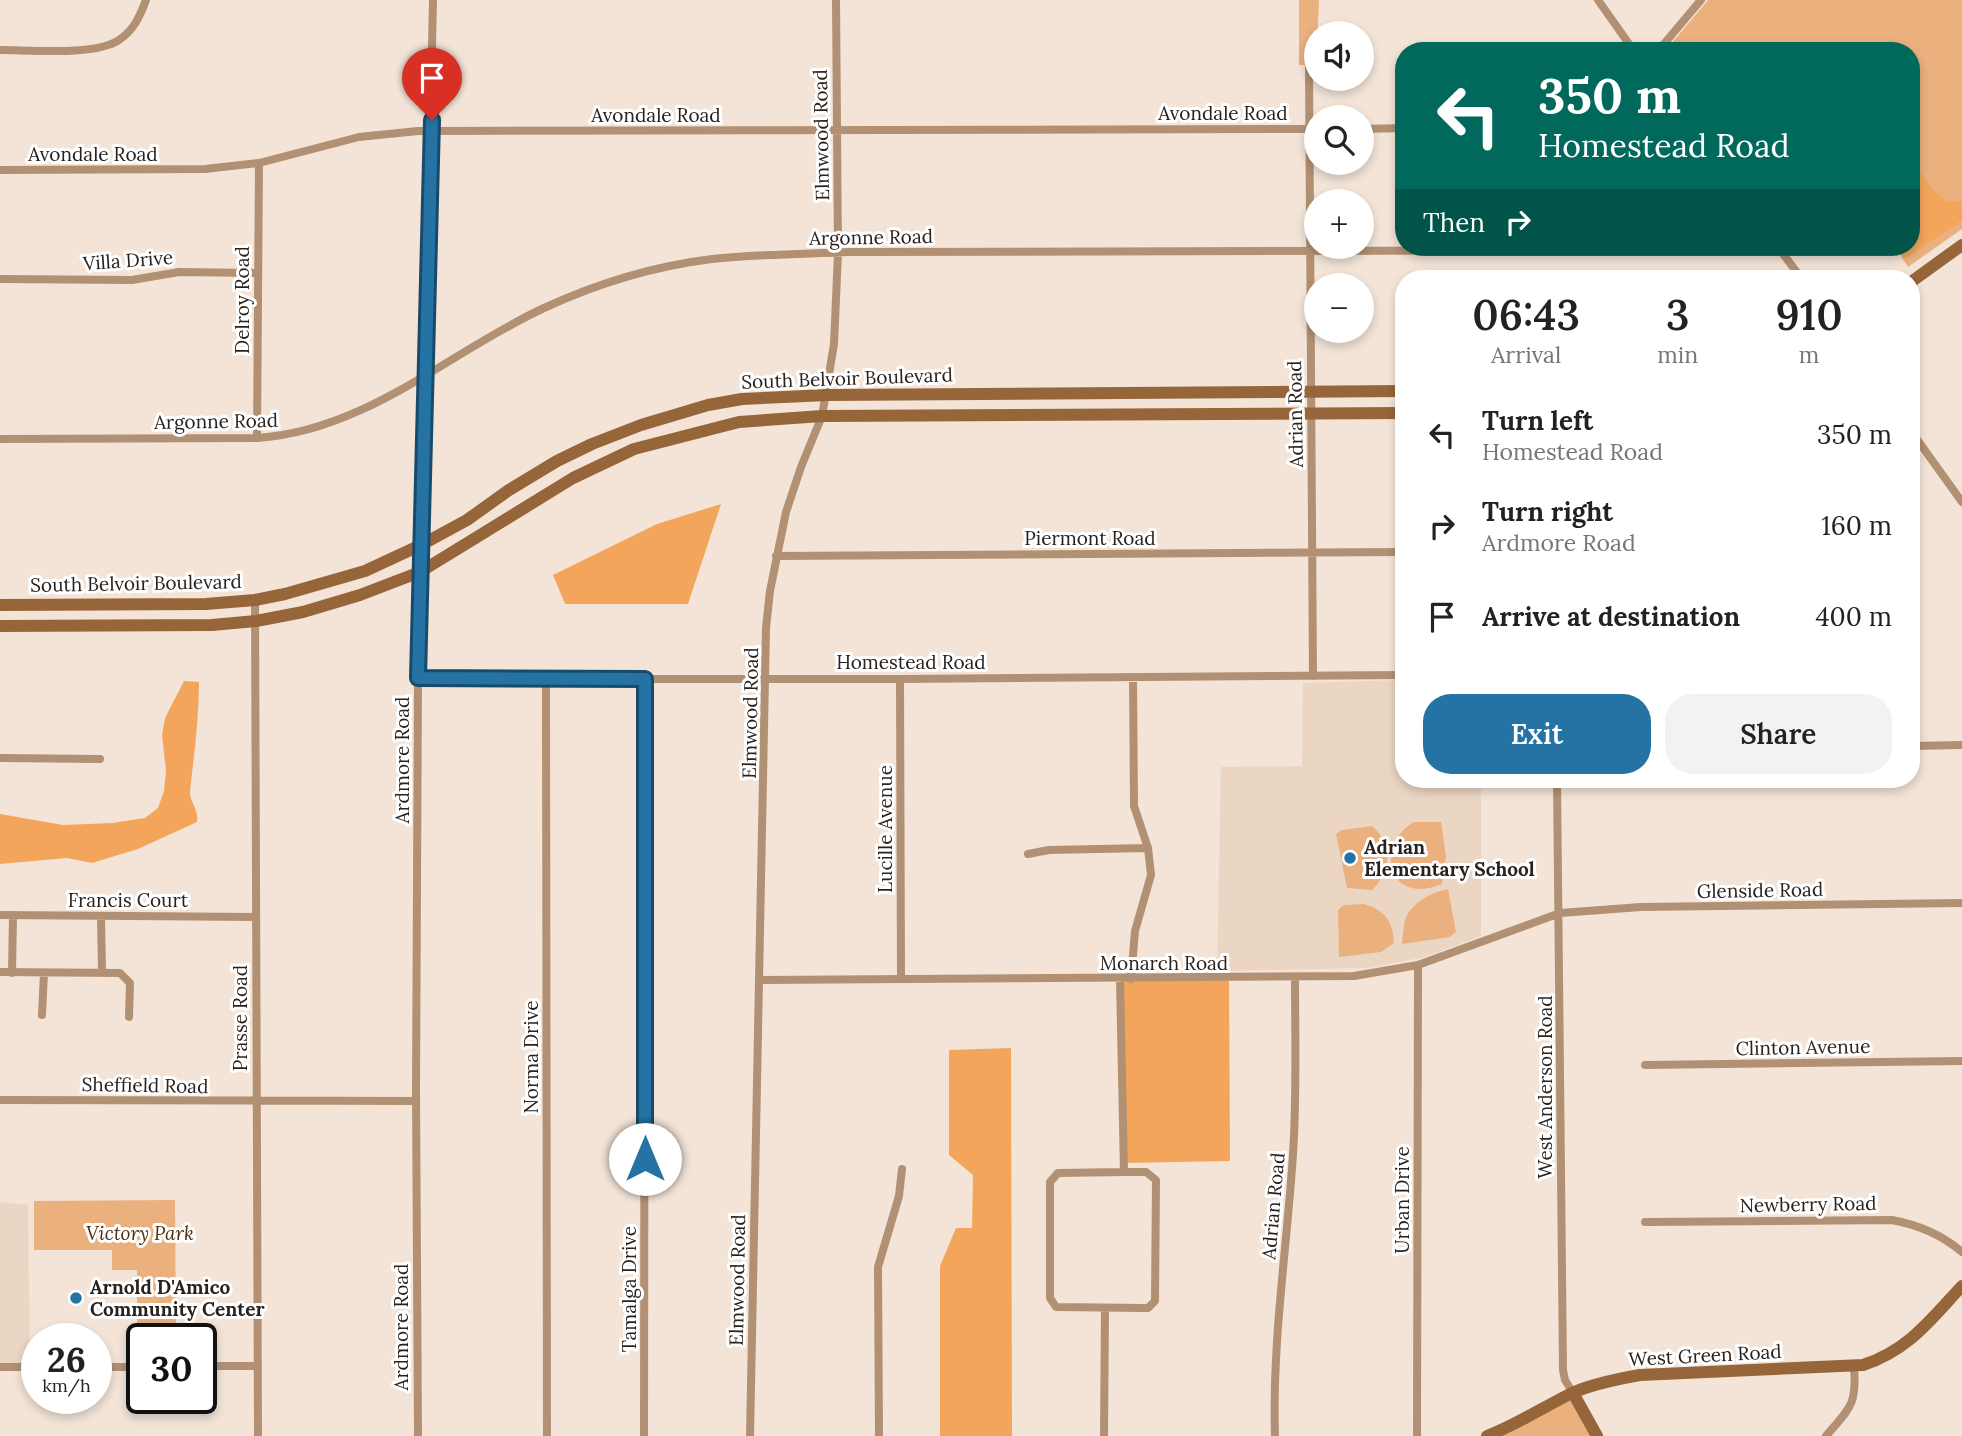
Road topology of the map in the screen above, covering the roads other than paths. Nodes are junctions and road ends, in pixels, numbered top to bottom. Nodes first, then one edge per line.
1 (146, 0) edge
2 (433, 0) edge
3 (836, 0) edge
4 (1598, 0) edge
5 (1701, 0) edge
6 (1628, 42) edge
7 (1666, 42) edge
8 (0, 50) edge
9 (1395, 128) edge
10 (1304, 129) edge
11 (1374, 129) edge
12 (836, 130) junction
13 (431, 132) junction
14 (259, 163) junction
15 (0, 170) edge
16 (1962, 245) edge
17 (1374, 251) edge
18 (1395, 251) edge
19 (1304, 252) edge
20 (838, 253) junction
21 (1310, 259) edge
22 (257, 273) junction
23 (1920, 275) edge
24 (0, 279) edge
25 (426, 374) junction
26 (1395, 391) edge
27 (1310, 392) junction
28 (827, 395) junction
29 (1395, 413) edge
30 (1310, 414) junction
31 (822, 416) junction
32 (257, 438) junction
33 (0, 439) edge
34 (1920, 444) edge
35 (1962, 502) edge
36 (422, 545) junction
37 (1313, 552) junction
38 (1395, 552) edge
39 (776, 556) junction
40 (420, 572) junction
41 (256, 600) junction
42 (0, 605) edge
43 (256, 621) junction
44 (0, 626) edge
45 (1395, 675) edge
46 (1312, 676) junction
47 (1132, 677) junction
48 (418, 678) junction
49 (767, 678) junction
50 (546, 679) junction
51 (645, 679) junction
52 (900, 679) junction
53 (1962, 745) edge
54 (1920, 746) edge
55 (0, 758) edge
56 (100, 759) dead end
57 (1557, 788) edge
58 (1148, 848) junction
59 (1028, 854) dead end
60 (1962, 903) edge
61 (1560, 913) junction
62 (0, 915) edge
63 (13, 915) junction
64 (101, 916) junction
65 (255, 917) junction
66 (1418, 965) junction
67 (0, 972) edge
68 (12, 972) junction
69 (44, 973) junction
70 (102, 973) junction
71 (1295, 978) junction
72 (901, 979) junction
73 (1120, 979) junction
74 (1131, 979) junction
75 (759, 980) junction
76 (42, 1015) dead end
77 (129, 1017) dead end
78 (1962, 1061) edge
79 (1645, 1065) dead end
80 (0, 1100) edge
81 (416, 1101) junction
82 (256, 1102) junction
83 (902, 1169) dead end
84 (1124, 1172) junction
85 (1645, 1222) dead end
86 (1962, 1252) edge
87 (1962, 1286) edge
88 (1105, 1309) junction
89 (217, 1366) edge
90 (258, 1366) junction
91 (0, 1367) edge
92 (21, 1367) edge
93 (1854, 1367) junction
94 (1573, 1393) junction
95 (258, 1436) edge
96 (418, 1436) edge
97 (547, 1436) edge
98 (644, 1436) edge
99 (750, 1436) edge
100 (880, 1436) edge
101 (1104, 1436) edge
102 (1275, 1436) edge
103 (1417, 1436) edge
104 (1487, 1436) edge
105 (1597, 1436) edge
106 (1826, 1436) edge

1 - 8 street
2 - 13 street, Ardmore Road
3 - 12 street, Elmwood Road
4 - 6 street
5 - 7 street
9 - 11 street
10 - 12 street, Avondale Road
12 - 13 street, Avondale Road
12 - 20 street, Elmwood Road
13 - 14 street, Avondale Road
13 - 25 street, Ardmore Road
14 - 15 street, Avondale Road
14 - 22 street, Delroy Road
16 - 23 street
17 - 18 street, Argonne Road
19 - 20 street, Argonne Road
20 - 25 street, Argonne Road
20 - 28 street, Elmwood Road
21 - 27 street, Adrian Road
22 - 24 street, Villa Drive
22 - 32 street, Delroy Road
25 - 32 street, Argonne Road
25 - 36 street, Ardmore Road
26 - 27 street, South Belvoir Boulevard
27 - 28 street, South Belvoir Boulevard
27 - 30 street, Adrian Road
28 - 31 street, Elmwood Road
28 - 36 street, South Belvoir Boulevard
29 - 30 street, South Belvoir Boulevard
30 - 31 street, South Belvoir Boulevard
30 - 37 street, Adrian Road
31 - 39 street, Elmwood Road
31 - 40 street, South Belvoir Boulevard
32 - 33 street, Argonne Road
34 - 35 street
36 - 40 street, Ardmore Road
36 - 41 street, South Belvoir Boulevard
37 - 38 street, Piermont Road
37 - 39 street, Piermont Road
37 - 46 street, Adrian Road
39 - 49 street, Elmwood Road
40 - 43 street, South Belvoir Boulevard
40 - 48 street, Ardmore Road
41 - 42 street, South Belvoir Boulevard
41 - 43 street, Prasse Road
43 - 44 street, South Belvoir Boulevard
43 - 65 street, Prasse Road
45 - 46 street, Homestead Road
46 - 47 street, Homestead Road
47 - 52 street, Homestead Road
47 - 58 street
48 - 50 street, Homestead Road
48 - 81 street, Ardmore Road
49 - 51 street, Homestead Road
49 - 52 street, Homestead Road
49 - 75 street, Elmwood Road
50 - 51 street, Homestead Road
50 - 97 street, Norma Drive
51 - 98 street, Tamalga Drive
52 - 72 street, Lucille Avenue
53 - 54 street
55 - 56 street
57 - 61 street, West Anderson Road
58 - 59 street
58 - 74 street
60 - 61 street, Glenside Road
61 - 66 street, Monarch Road
61 - 94 street, West Anderson Road
62 - 63 street, Francis Court
63 - 64 street, Francis Court
63 - 68 street
64 - 65 street, Francis Court
64 - 70 street
65 - 82 street, Prasse Road
66 - 71 street, Monarch Road
66 - 103 street, Urban Drive
67 - 68 street
68 - 69 street
69 - 70 street
69 - 76 street
70 - 77 street
71 - 74 street, Monarch Road
71 - 102 street, Adrian Road
72 - 73 street, Monarch Road
72 - 75 street, Monarch Road
73 - 74 street, Monarch Road
73 - 84 street
75 - 99 street, Elmwood Road
78 - 79 street, Clinton Avenue
80 - 82 street, Sheffield Road
81 - 82 street, Sheffield Road
81 - 96 street, Ardmore Road
82 - 90 street, Prasse Road
83 - 100 street
84 - 88 street
84 - 88 street
85 - 86 street, Newberry Road
87 - 93 street, West Green Road
88 - 101 street
89 - 90 street
90 - 95 street, Prasse Road
91 - 92 street
93 - 94 street, West Green Road
93 - 106 street
94 - 104 street, West Green Road
94 - 105 street

